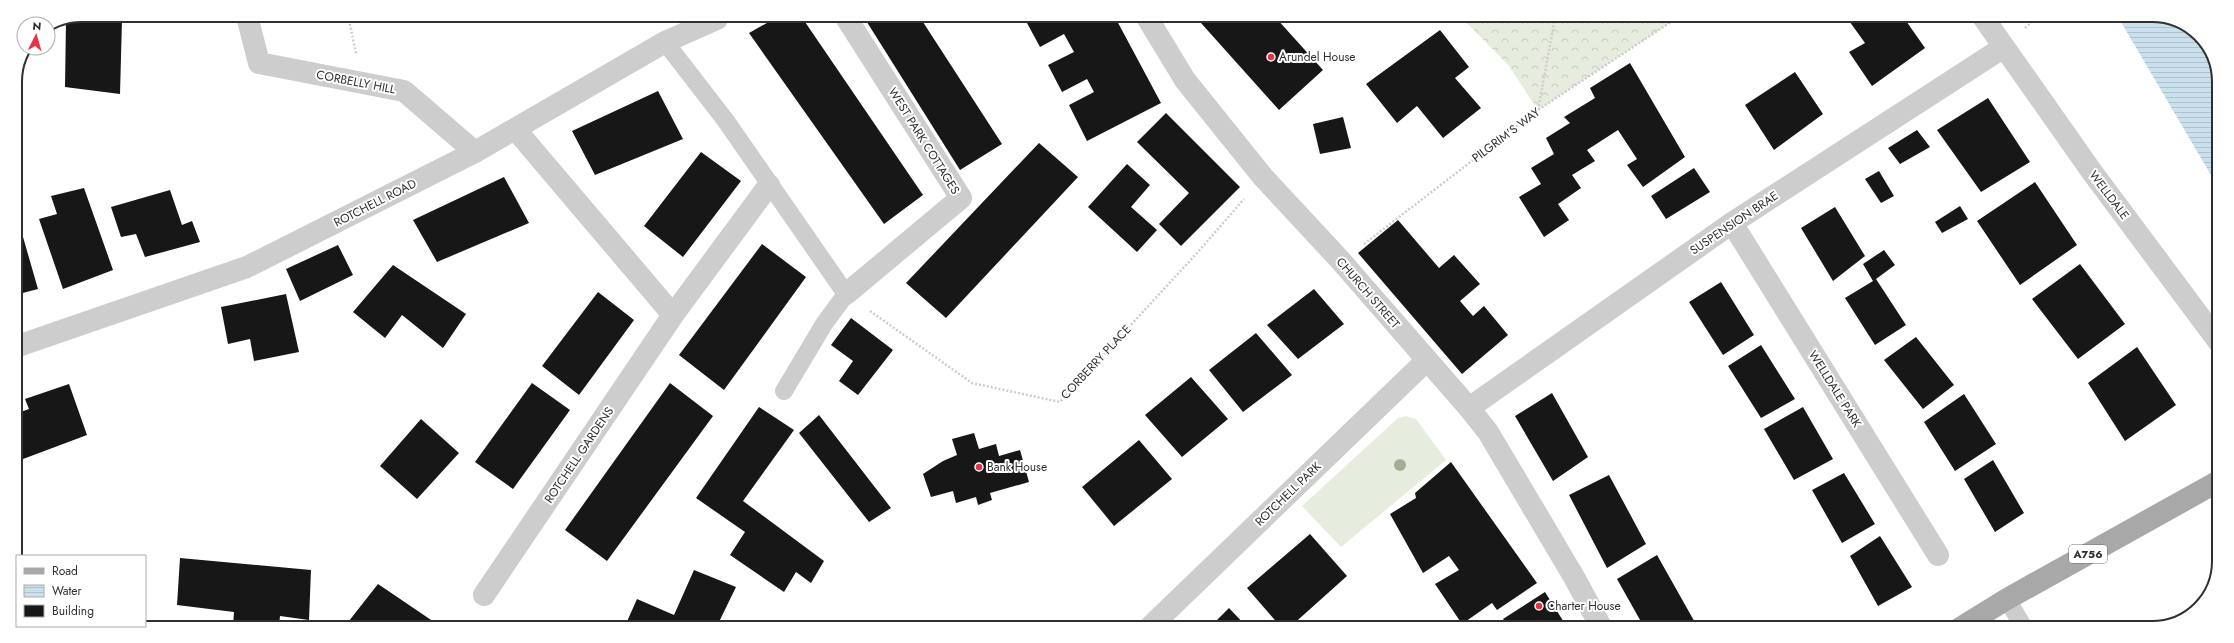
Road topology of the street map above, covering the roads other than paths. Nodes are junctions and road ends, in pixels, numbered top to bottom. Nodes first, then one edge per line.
1 (249, 22) edge
2 (709, 22) edge
3 (849, 22) edge
4 (1150, 22) edge
5 (1986, 22) edge
6 (665, 42) junction
7 (2004, 47) junction
8 (516, 130) junction
9 (475, 152) junction
10 (769, 185) junction
11 (1732, 223) junction
12 (846, 294) junction
13 (673, 315) junction
14 (2212, 333) edge
15 (22, 344) edge
16 (1427, 360) junction
17 (784, 391) dead end
18 (1469, 408) junction
19 (2212, 485) edge
20 (1938, 555) dead end
21 (484, 595) dead end
22 (2007, 599) junction
23 (1156, 621) edge
24 (1598, 621) edge
25 (1971, 621) edge
26 (2020, 621) edge

1 - 9 street, CORBELLY HILL
2 - 6 street, ROTCHELL ROAD
3 - 12 street, WEST PARK COTTAGES
4 - 16 street, CHURCH STREET
5 - 7 street, WELLDALE
6 - 8 street, ROTCHELL ROAD
6 - 10 lane
7 - 11 street, SUSPENSION BRAE
7 - 14 street, WELLDALE
8 - 9 street, ROTCHELL ROAD
8 - 13 street
9 - 15 street, ROTCHELL ROAD
10 - 12 lane
10 - 13 street, ROTCHELL GARDENS
11 - 18 street, SUSPENSION BRAE
11 - 20 street, WELLDALE PARK
12 - 17 lane
13 - 21 street, ROTCHELL GARDENS
16 - 18 street, CHURCH STREET
16 - 23 street, ROTCHELL PARK
18 - 24 street, CHURCH STREET
19 - 22 main road, A756
22 - 25 main road, A756
22 - 26 lane

